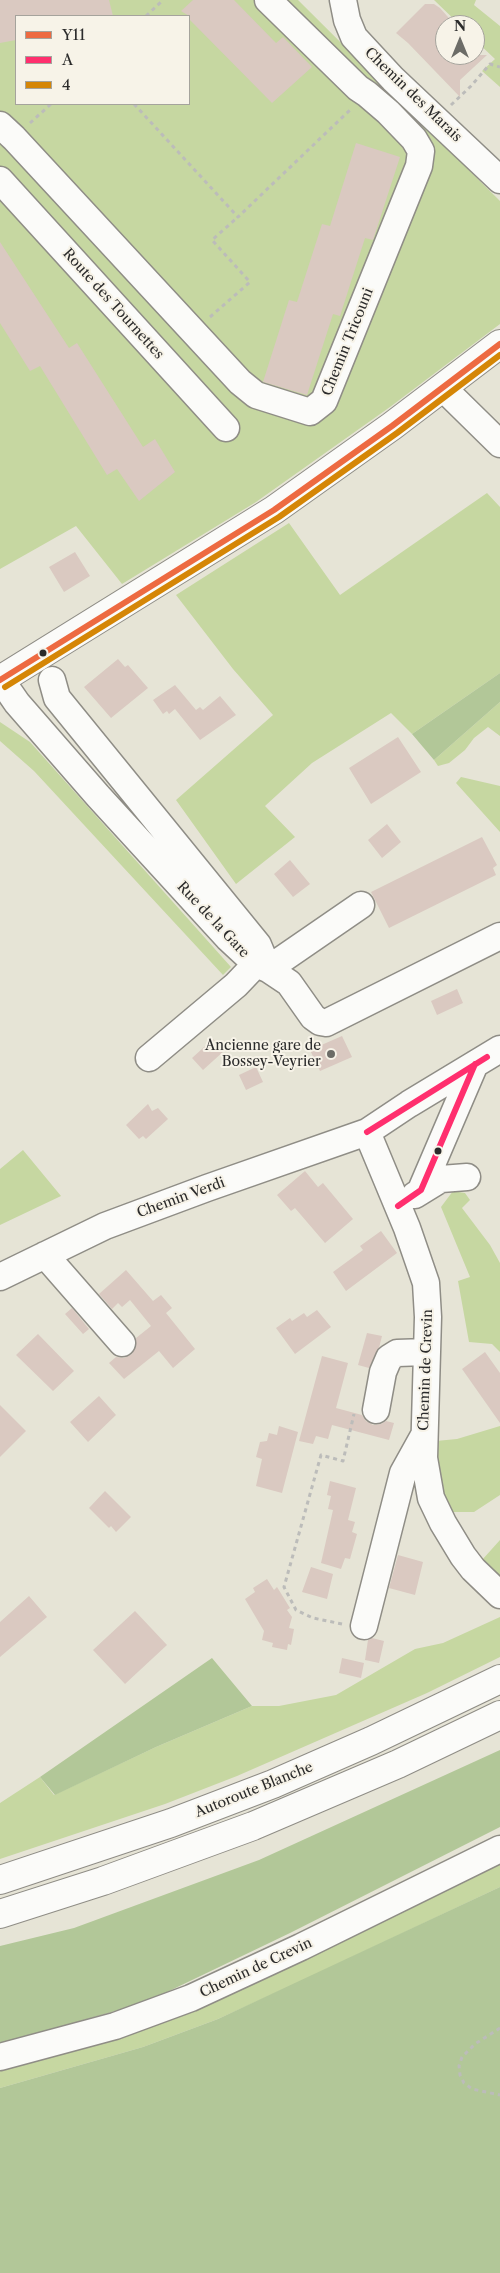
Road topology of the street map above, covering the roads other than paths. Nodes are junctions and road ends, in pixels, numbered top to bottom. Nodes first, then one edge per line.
1 (268, 0) edge
2 (343, 0) edge
3 (0, 126) edge
4 (0, 180) edge
5 (500, 180) edge
6 (500, 344) edge
7 (443, 388) junction
8 (226, 428) dead end
9 (500, 444) edge
10 (0, 680) edge
11 (52, 680) dead end
12 (120, 776) junction
13 (98, 796) junction
14 (361, 905) dead end
15 (500, 936) edge
16 (262, 967) junction
17 (500, 1049) edge
18 (150, 1058) dead end
19 (475, 1064) junction
20 (367, 1132) junction
21 (467, 1177) dead end
22 (421, 1190) junction
23 (398, 1206) junction
24 (45, 1255) junction
25 (0, 1276) edge
26 (122, 1343) dead end
27 (426, 1352) junction
28 (377, 1405) road end
29 (424, 1435) junction
30 (500, 1595) edge
31 (364, 1626) road end
32 (500, 1679) edge
33 (500, 1715) edge
34 (500, 1849) edge
35 (0, 1880) edge
36 (0, 1914) edge
37 (0, 2057) edge

1 - 3 street, Chemin Tricouni
2 - 5 street, Chemin des Marais
4 - 8 street, Route des Tournettes
6 - 7 main road
7 - 9 street
7 - 10 main road
10 - 13 street, Rue de la Gare
11 - 12 street
12 - 13 street
12 - 16 street
13 - 16 street, Rue de la Gare
14 - 16 street
15 - 16 street, Rue de la Gare
16 - 18 street
17 - 19 street, Chemin Verdi
19 - 20 street, Chemin Verdi
19 - 22 street
20 - 23 street, Chemin de Crevin
20 - 24 street, Chemin Verdi
21 - 22 street
22 - 23 street
23 - 27 street, Chemin de Crevin
24 - 25 street, Chemin Verdi
24 - 26 street
27 - 28 street
27 - 29 street, Chemin de Crevin
29 - 30 street, Chemin de Crevin
29 - 31 street
32 - 35 main road, Autoroute Blanche
33 - 36 main road
34 - 37 street, Chemin de Crevin

